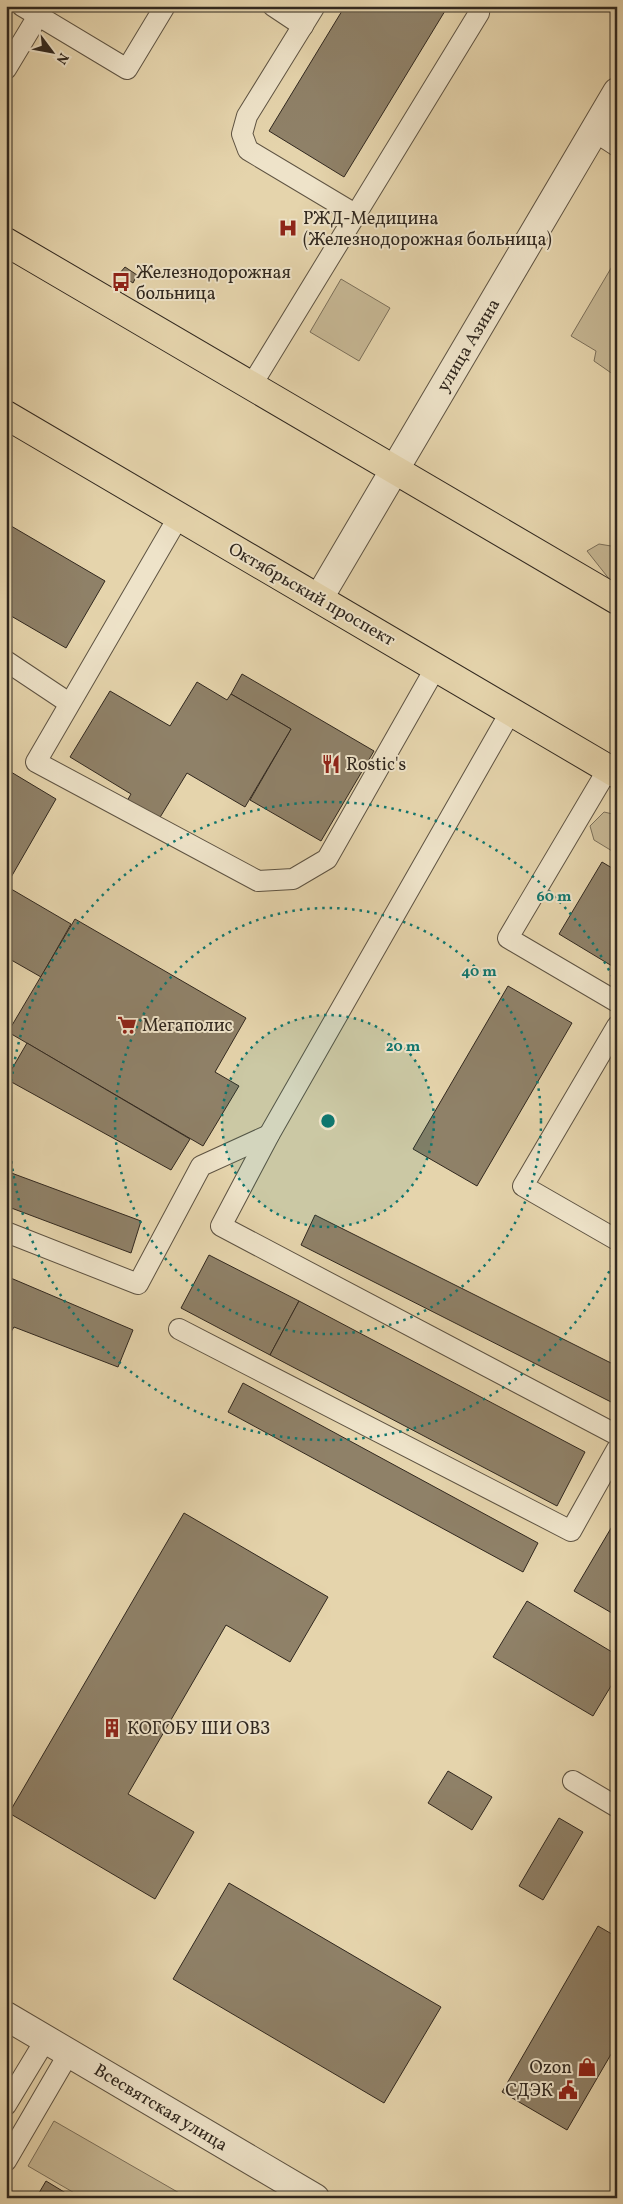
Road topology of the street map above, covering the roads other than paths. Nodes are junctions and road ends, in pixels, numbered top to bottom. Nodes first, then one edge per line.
1 (165, 6) edge
2 (273, 6) edge
3 (315, 6) edge
4 (480, 6) edge
5 (30, 11) edge
6 (303, 26) junction
7 (6, 69) edge
8 (617, 92) edge
9 (594, 131) junction
10 (617, 146) edge
11 (355, 214) junction
12 (6, 242) edge
13 (251, 386) junction
14 (6, 415) edge
15 (394, 470) junction
16 (180, 516) junction
17 (319, 598) junction
18 (617, 600) edge
19 (6, 661) edge
20 (436, 667) junction
21 (70, 703) junction
22 (511, 711) junction
23 (612, 771) edge
24 (617, 1002) edge
25 (617, 1026) edge
26 (270, 1135) junction
27 (6, 1232) edge
28 (617, 1240) edge
29 (179, 1329) dead end
30 (617, 1435) edge
31 (617, 1449) edge
32 (573, 1781) dead end
33 (617, 1807) edge
34 (6, 2016) edge
35 (46, 2039) junction
36 (70, 2053) junction
37 (6, 2105) edge
38 (6, 2160) edge
39 (315, 2198) edge

1 - 5 lane
2 - 6 lane
3 - 6 lane
4 - 11 lane
5 - 7 lane
6 - 11 lane
8 - 9 street, улица Азина
9 - 10 lane
9 - 15 street, улица Азина
11 - 13 lane
12 - 13 main road
13 - 15 main road
14 - 16 main road, Октябрьский проспект
15 - 17 street, улица Азина
15 - 18 main road
16 - 17 main road, Октябрьский проспект
16 - 21 lane
17 - 20 main road, Октябрьский проспект
19 - 21 lane
20 - 21 lane
20 - 22 main road, Октябрьский проспект
22 - 23 main road, Октябрьский проспект
22 - 26 lane
23 - 24 lane
25 - 28 lane
26 - 27 lane
26 - 30 lane
29 - 31 lane
32 - 33 lane
34 - 35 street, Всесвятская улица
35 - 36 street, Всесвятская улица
35 - 37 lane
36 - 38 lane
36 - 39 street, Всесвятская улица

